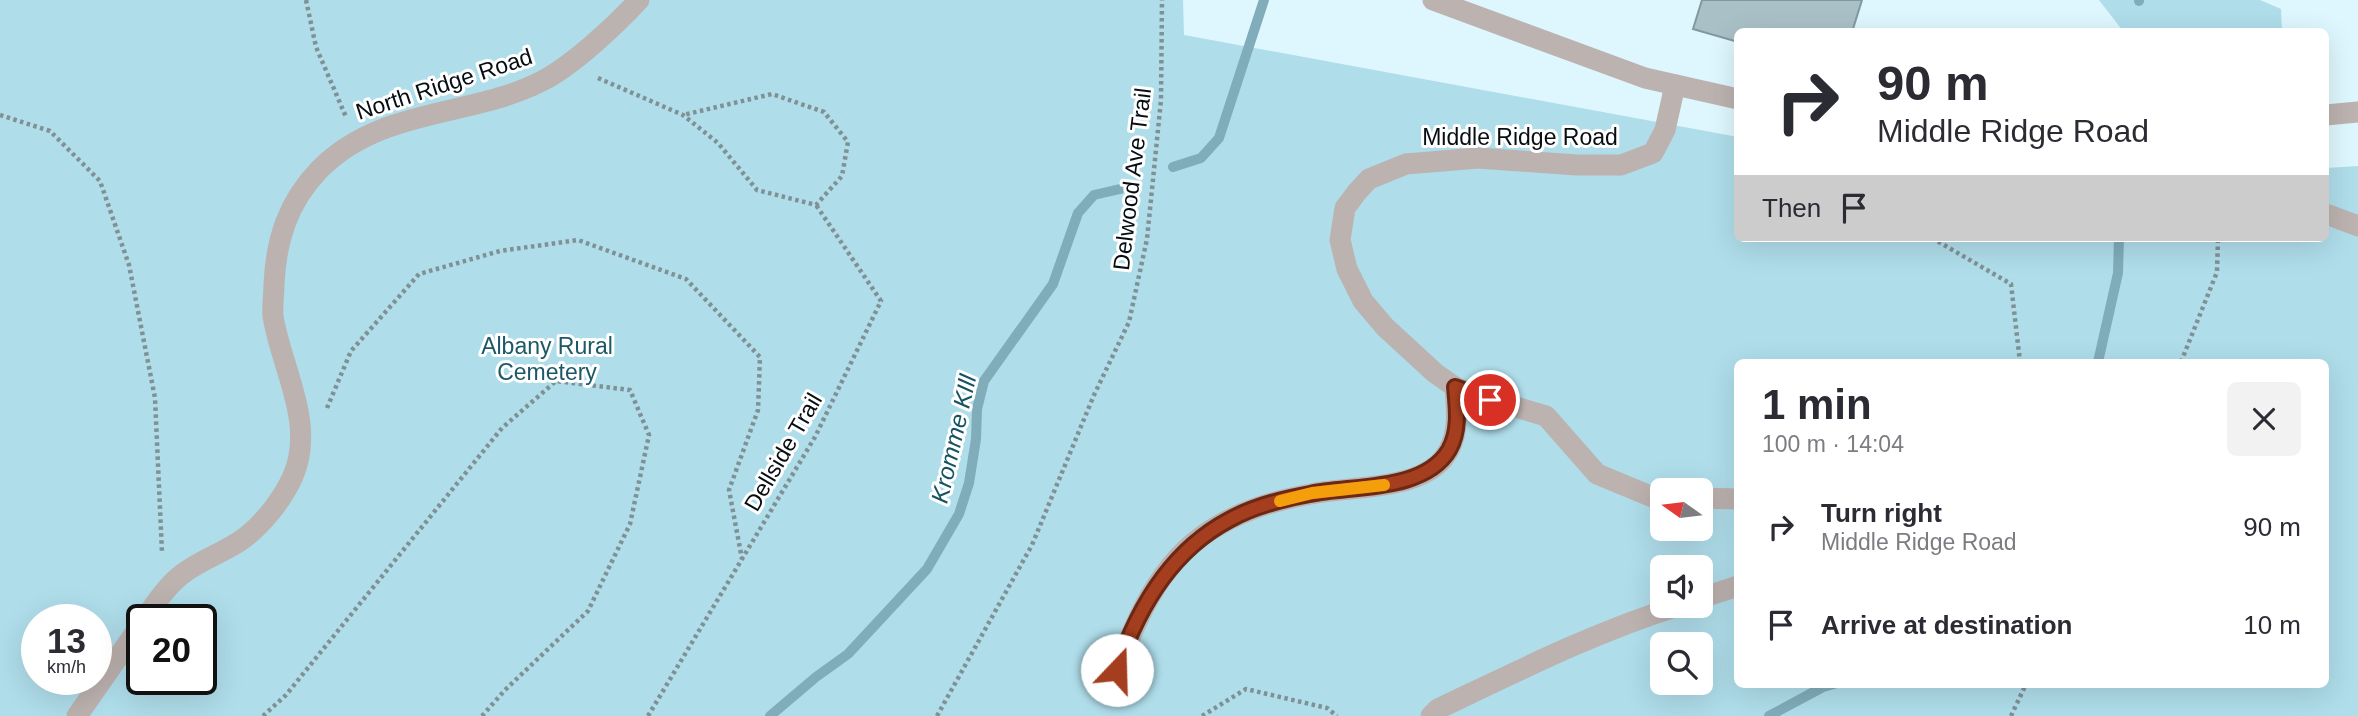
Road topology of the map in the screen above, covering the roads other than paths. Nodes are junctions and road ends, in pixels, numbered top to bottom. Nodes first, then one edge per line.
1 (639, 0) edge
2 (1433, 0) edge
3 (1675, 85) junction
4 (1734, 98) edge
5 (2358, 112) edge
6 (2329, 115) edge
7 (2329, 215) edge
8 (2358, 226) edge
9 (1455, 387) junction
10 (1650, 496) edge
11 (1713, 498) edge
12 (1734, 499) edge
13 (1734, 587) edge
14 (1713, 594) edge
15 (155, 604) edge
16 (1650, 615) edge
17 (126, 645) edge
18 (1109, 694) dead end
19 (77, 716) edge
20 (1431, 716) edge

1 - 15 lane, North Ridge Road
2 - 3 lane
3 - 4 lane
3 - 9 lane, Middle Ridge Road
5 - 6 lane
7 - 8 lane
9 - 10 lane, Middle Ridge Road
9 - 18 lane
11 - 12 lane
13 - 14 lane
16 - 20 lane
17 - 19 lane, North Ridge Road

